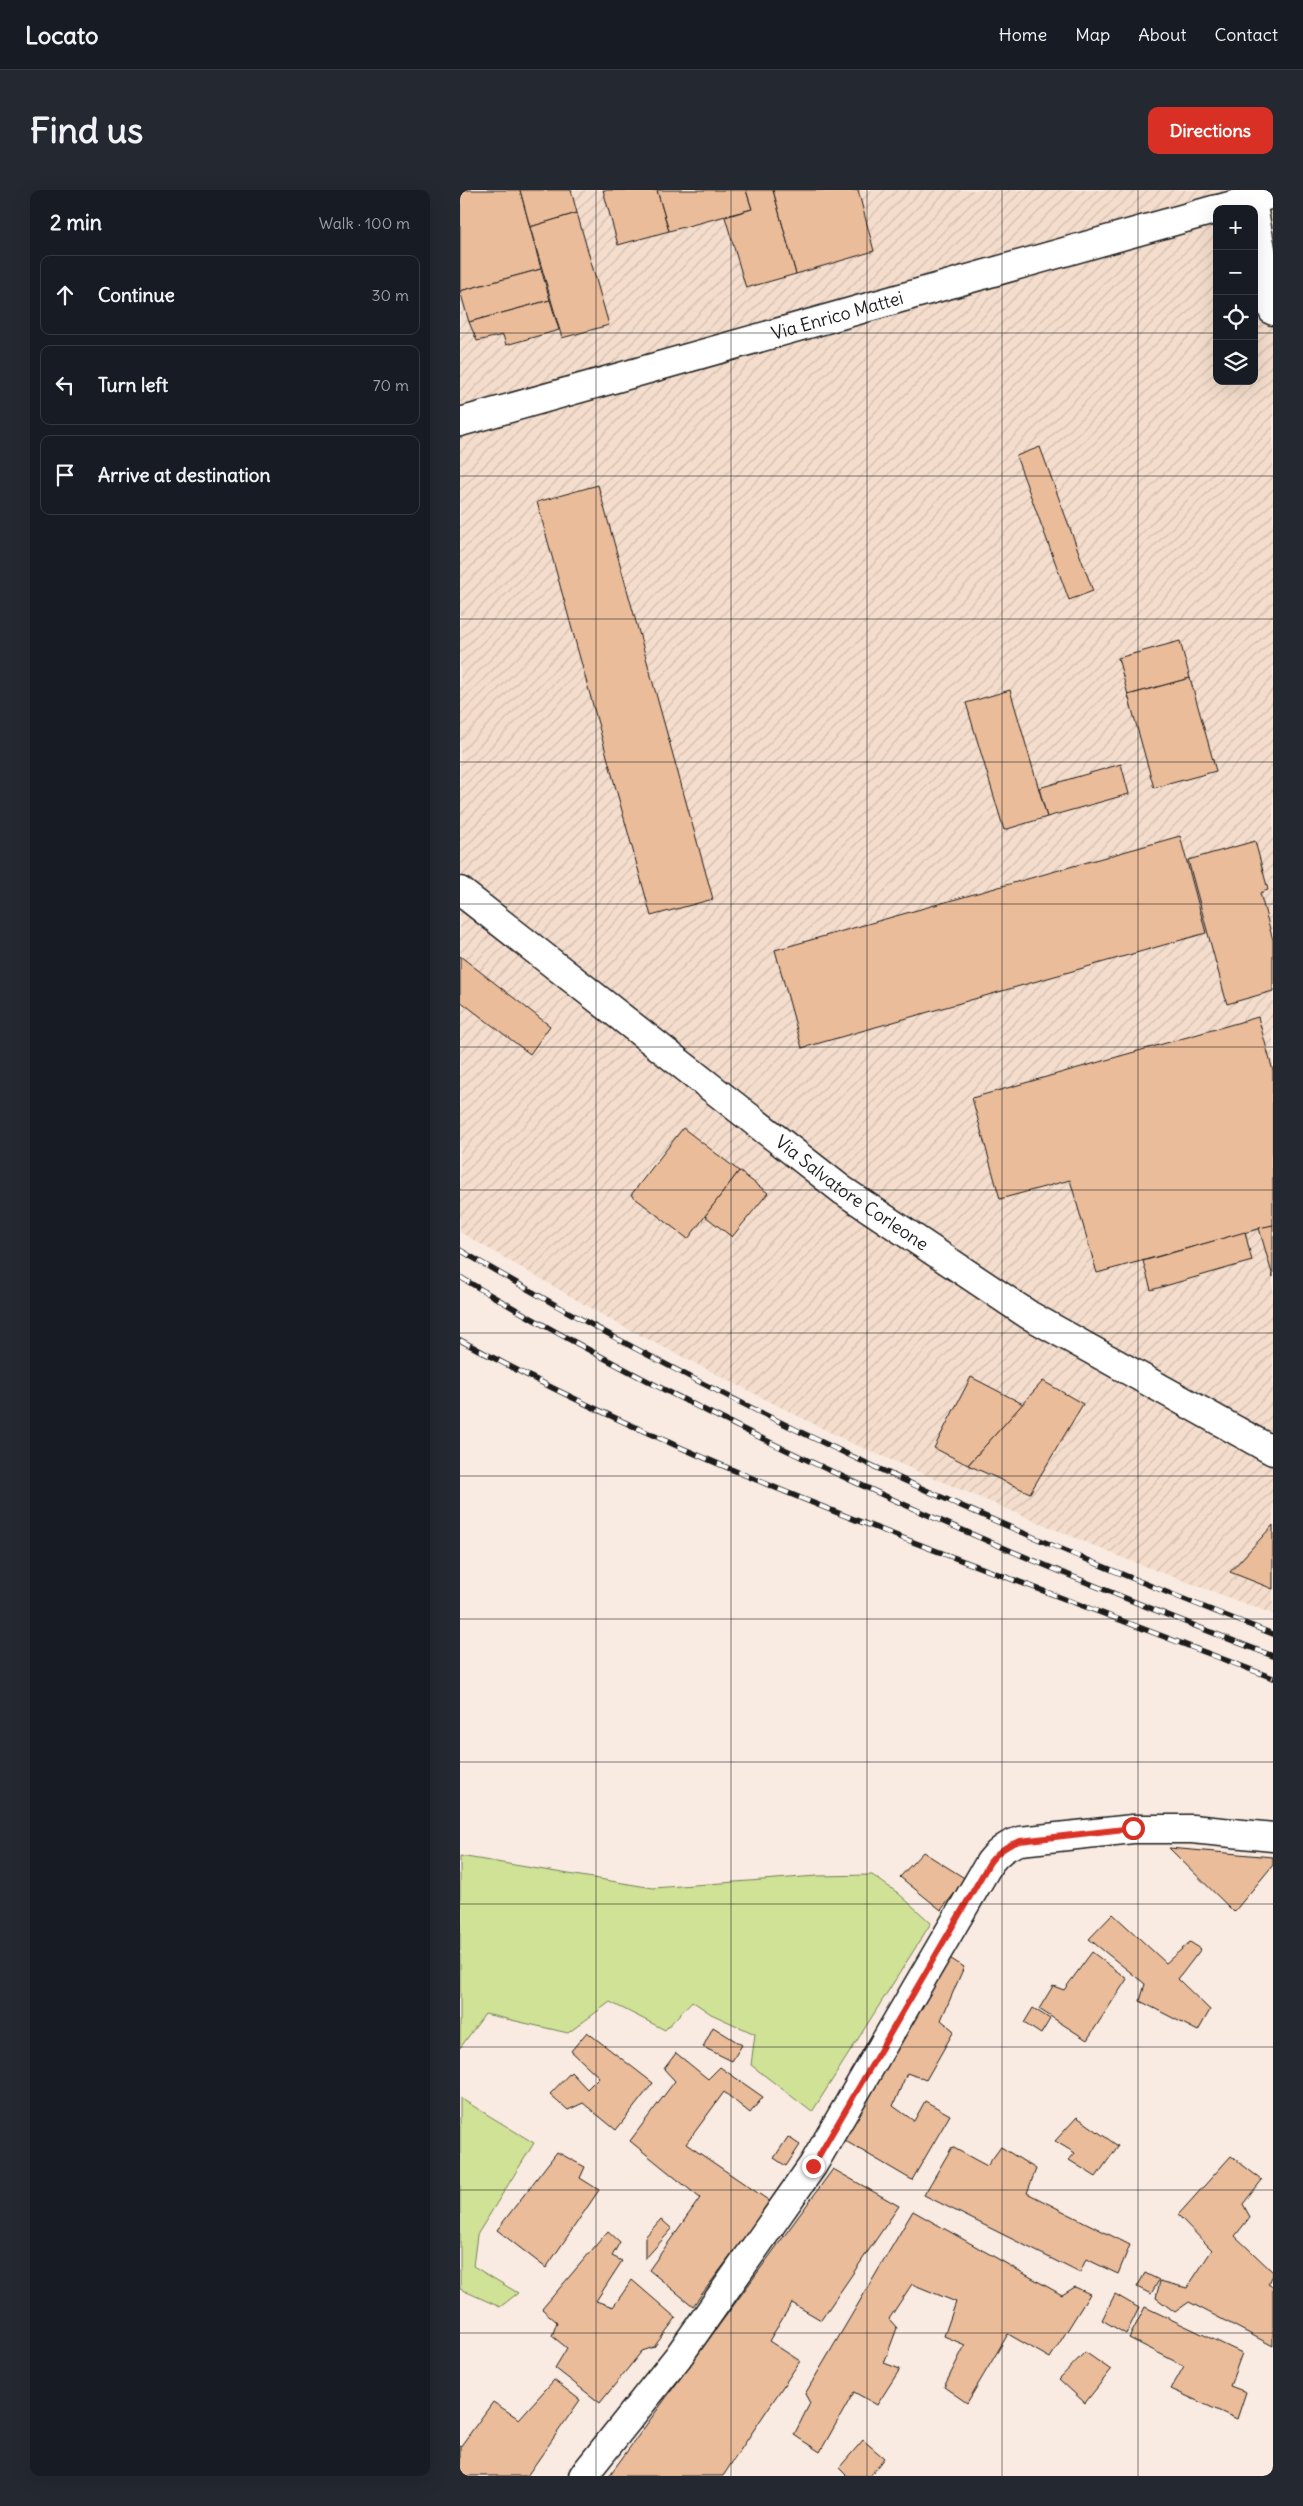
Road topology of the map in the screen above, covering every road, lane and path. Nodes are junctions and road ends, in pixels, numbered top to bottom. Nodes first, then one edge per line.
1 (1257, 201) edge
2 (1238, 205) edge
3 (1213, 210) edge
4 (1273, 312) edge
5 (460, 422) edge
6 (460, 891) edge
7 (1273, 1451) edge
8 (1273, 1837) edge
9 (583, 2476) edge

1 - 2 street, Via Enrico Mattei
1 - 4 street
3 - 5 street, Via Enrico Mattei
6 - 7 street, Via Salvatore Corleone
8 - 9 street

